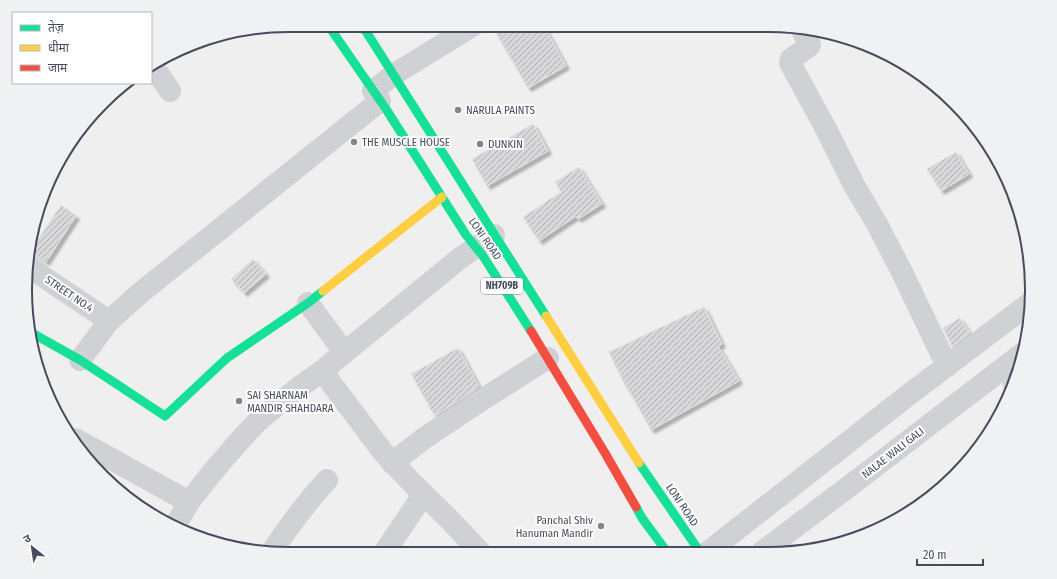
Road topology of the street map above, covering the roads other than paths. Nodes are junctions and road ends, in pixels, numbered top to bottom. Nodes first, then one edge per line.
1 (333, 32) edge
2 (366, 32) edge
3 (463, 32) edge
4 (804, 34) edge
5 (155, 69) edge
6 (392, 75) junction
7 (170, 91) dead end
8 (377, 96) junction
9 (442, 197) junction
10 (494, 235) junction
11 (476, 248) junction
12 (33, 269) edge
13 (308, 303) junction
14 (1024, 308) edge
15 (109, 321) junction
16 (36, 335) edge
17 (344, 352) junction
18 (548, 358) junction
19 (1015, 359) edge
20 (80, 360) junction
21 (947, 366) junction
22 (322, 371) junction
23 (83, 443) edge
24 (392, 463) junction
25 (327, 480) dead end
26 (424, 495) junction
27 (189, 502) junction
28 (178, 521) edge
29 (276, 546) edge
30 (388, 547) edge
31 (472, 547) edge
32 (663, 547) edge
33 (698, 547) edge
34 (709, 547) edge
35 (769, 547) edge

1 - 8 main road, LONI ROAD / NH709B
2 - 6 main road, LONI ROAD / NH709B
3 - 6 street
4 - 21 street
5 - 7 street
6 - 8 street
6 - 10 main road, LONI ROAD / NH709B
8 - 9 main road, LONI ROAD / NH709B
8 - 15 street
9 - 11 main road, LONI ROAD / NH709B
9 - 13 main road
10 - 11 street
10 - 33 main road, LONI ROAD / NH709B
11 - 17 street
11 - 18 main road, LONI ROAD / NH709B
12 - 15 street, STREET NO.4
13 - 17 street
13 - 20 main road
14 - 21 street
15 - 20 street
16 - 20 main road
17 - 22 street
18 - 24 street
18 - 32 main road, LONI ROAD / NH709B
19 - 35 street, NALAE WALI GALI
21 - 34 street
22 - 24 street
22 - 27 street
23 - 27 street
24 - 26 street
25 - 29 street
26 - 30 street
26 - 31 street
27 - 28 street

